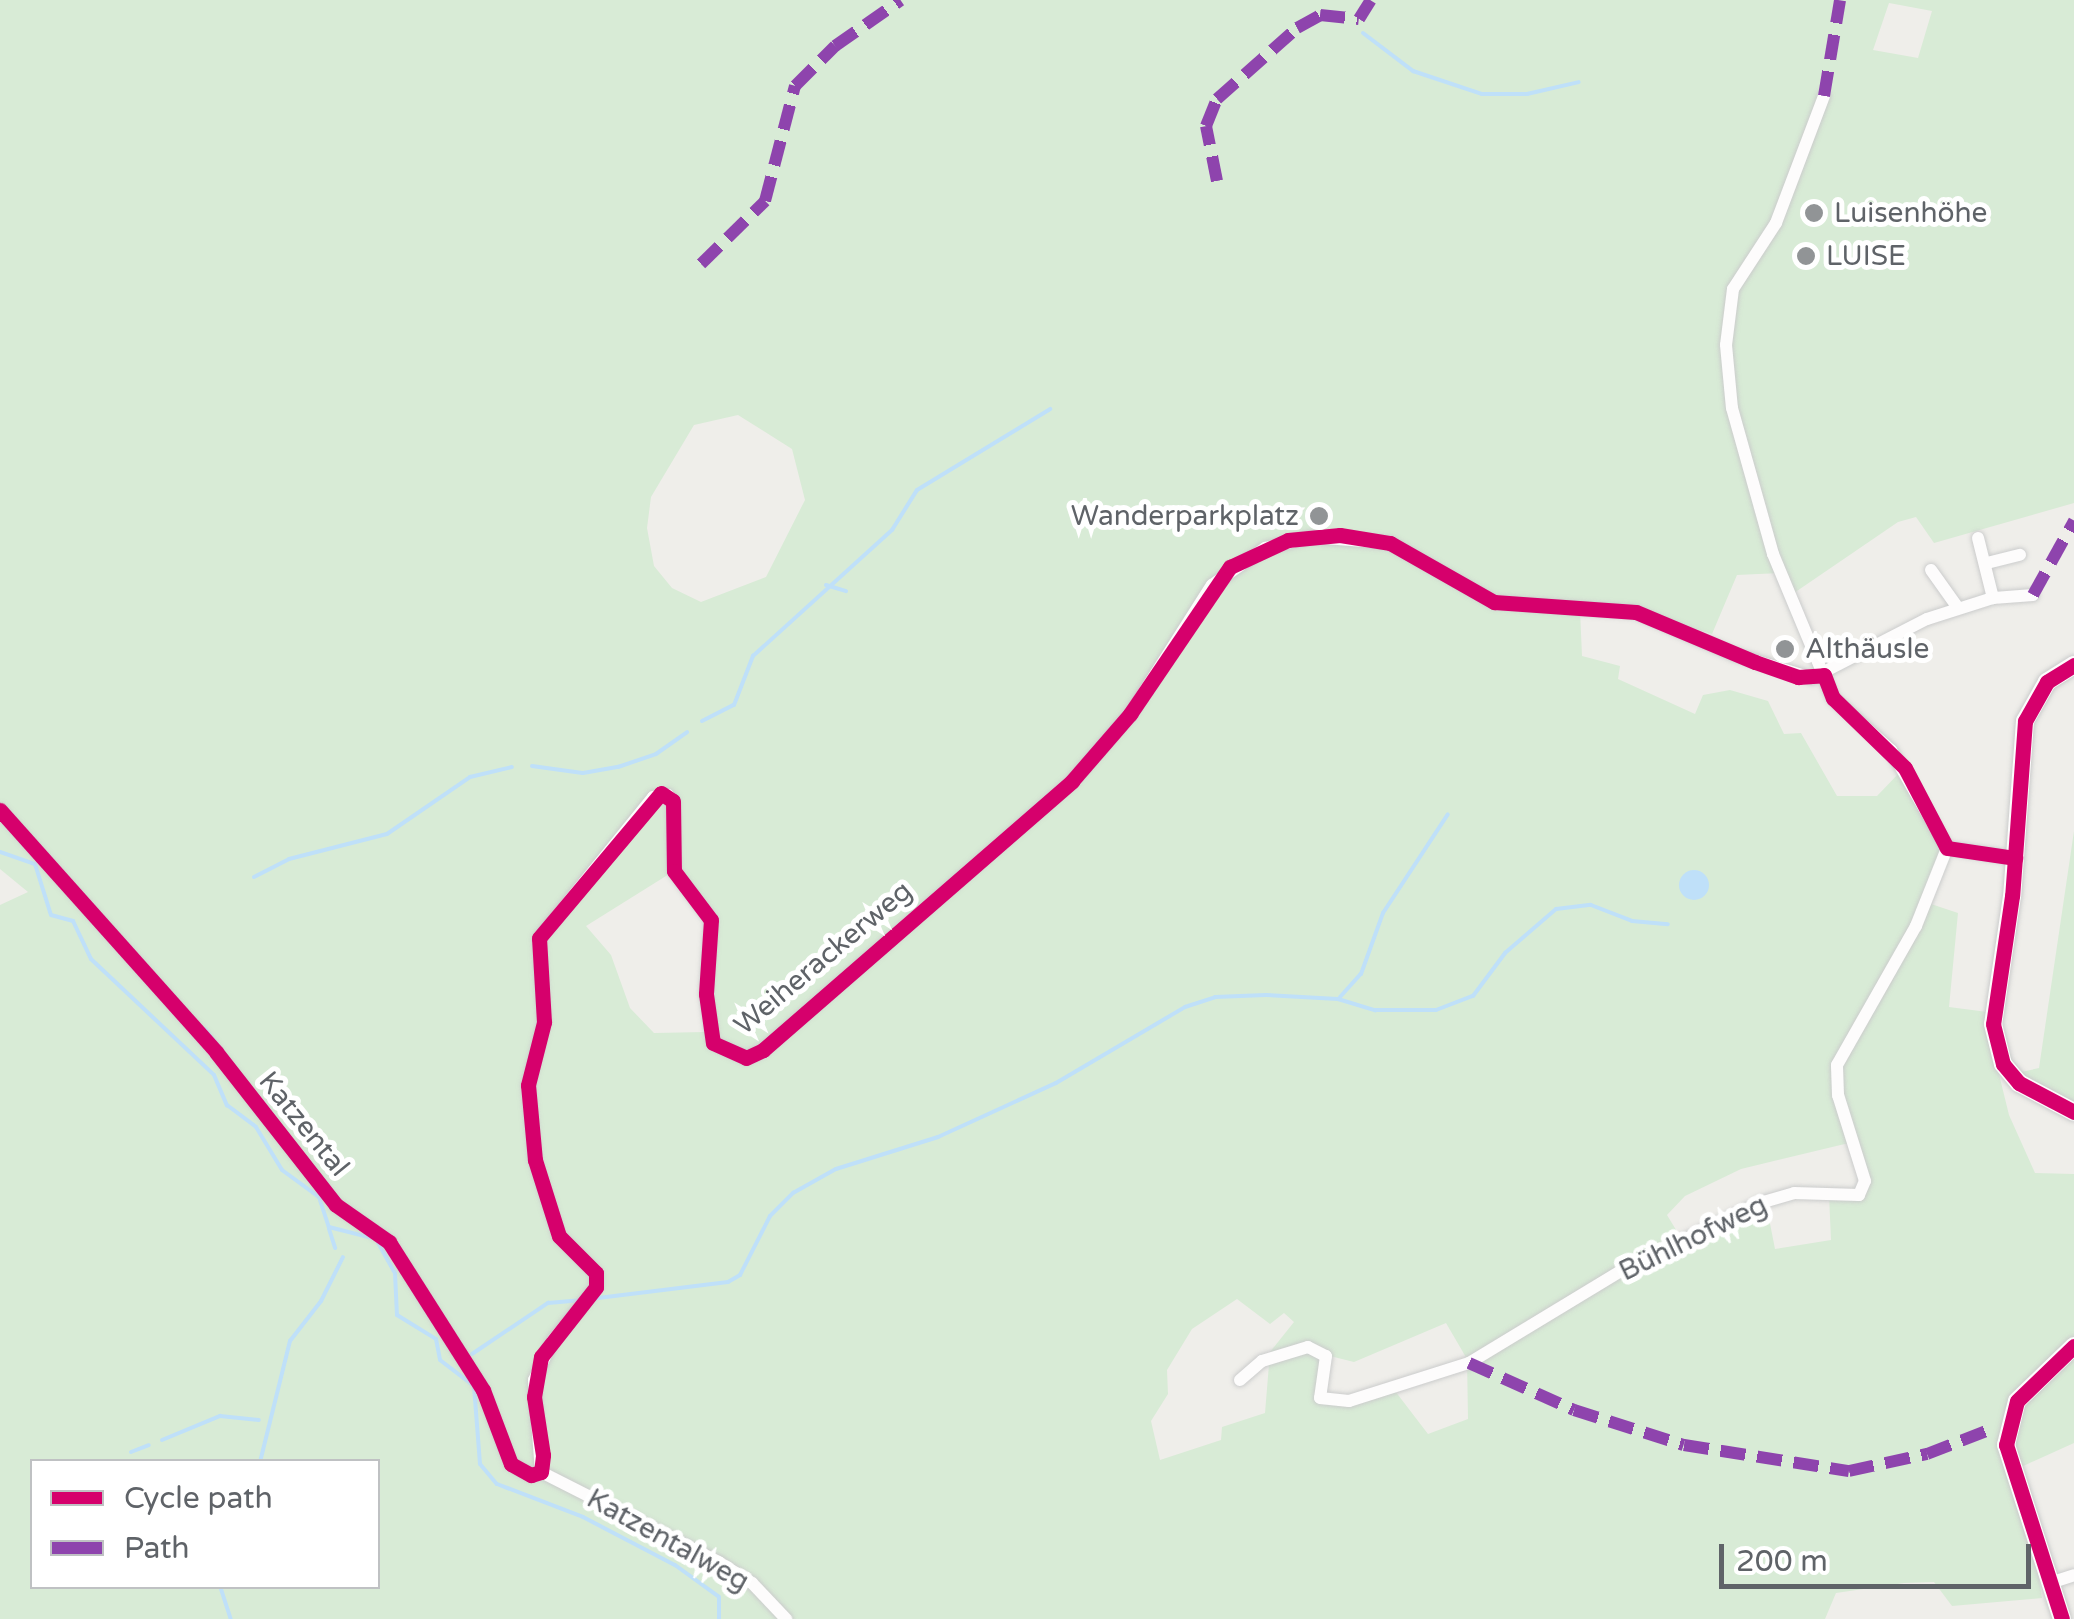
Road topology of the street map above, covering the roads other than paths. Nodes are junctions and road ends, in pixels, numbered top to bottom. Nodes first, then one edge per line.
1 (1824, 96) dead end
2 (1978, 538) dead end
3 (2020, 555) dead end
4 (1987, 563) junction
5 (1931, 570) dead end
6 (2033, 595) dead end
7 (1993, 598) junction
8 (1958, 608) junction
9 (2074, 665) edge
10 (1824, 675) junction
11 (0, 810) edge
12 (1947, 848) junction
13 (2015, 858) junction
14 (2074, 1112) edge
15 (2074, 1346) edge
16 (1240, 1380) dead end
17 (541, 1472) junction
18 (2074, 1575) edge
19 (2053, 1582) junction
20 (786, 1619) edge
21 (2062, 1619) edge

1 - 10 street
2 - 4 street
3 - 4 street
4 - 7 street
5 - 8 street
6 - 7 street
7 - 8 street
8 - 10 street
9 - 13 street
10 - 12 street
10 - 17 street, Weiherackerweg
11 - 17 street, Katzental
12 - 13 street
12 - 16 street, Bühlhofweg
13 - 14 street
15 - 19 street
17 - 20 street, Katzentalweg
18 - 19 street
19 - 21 street

